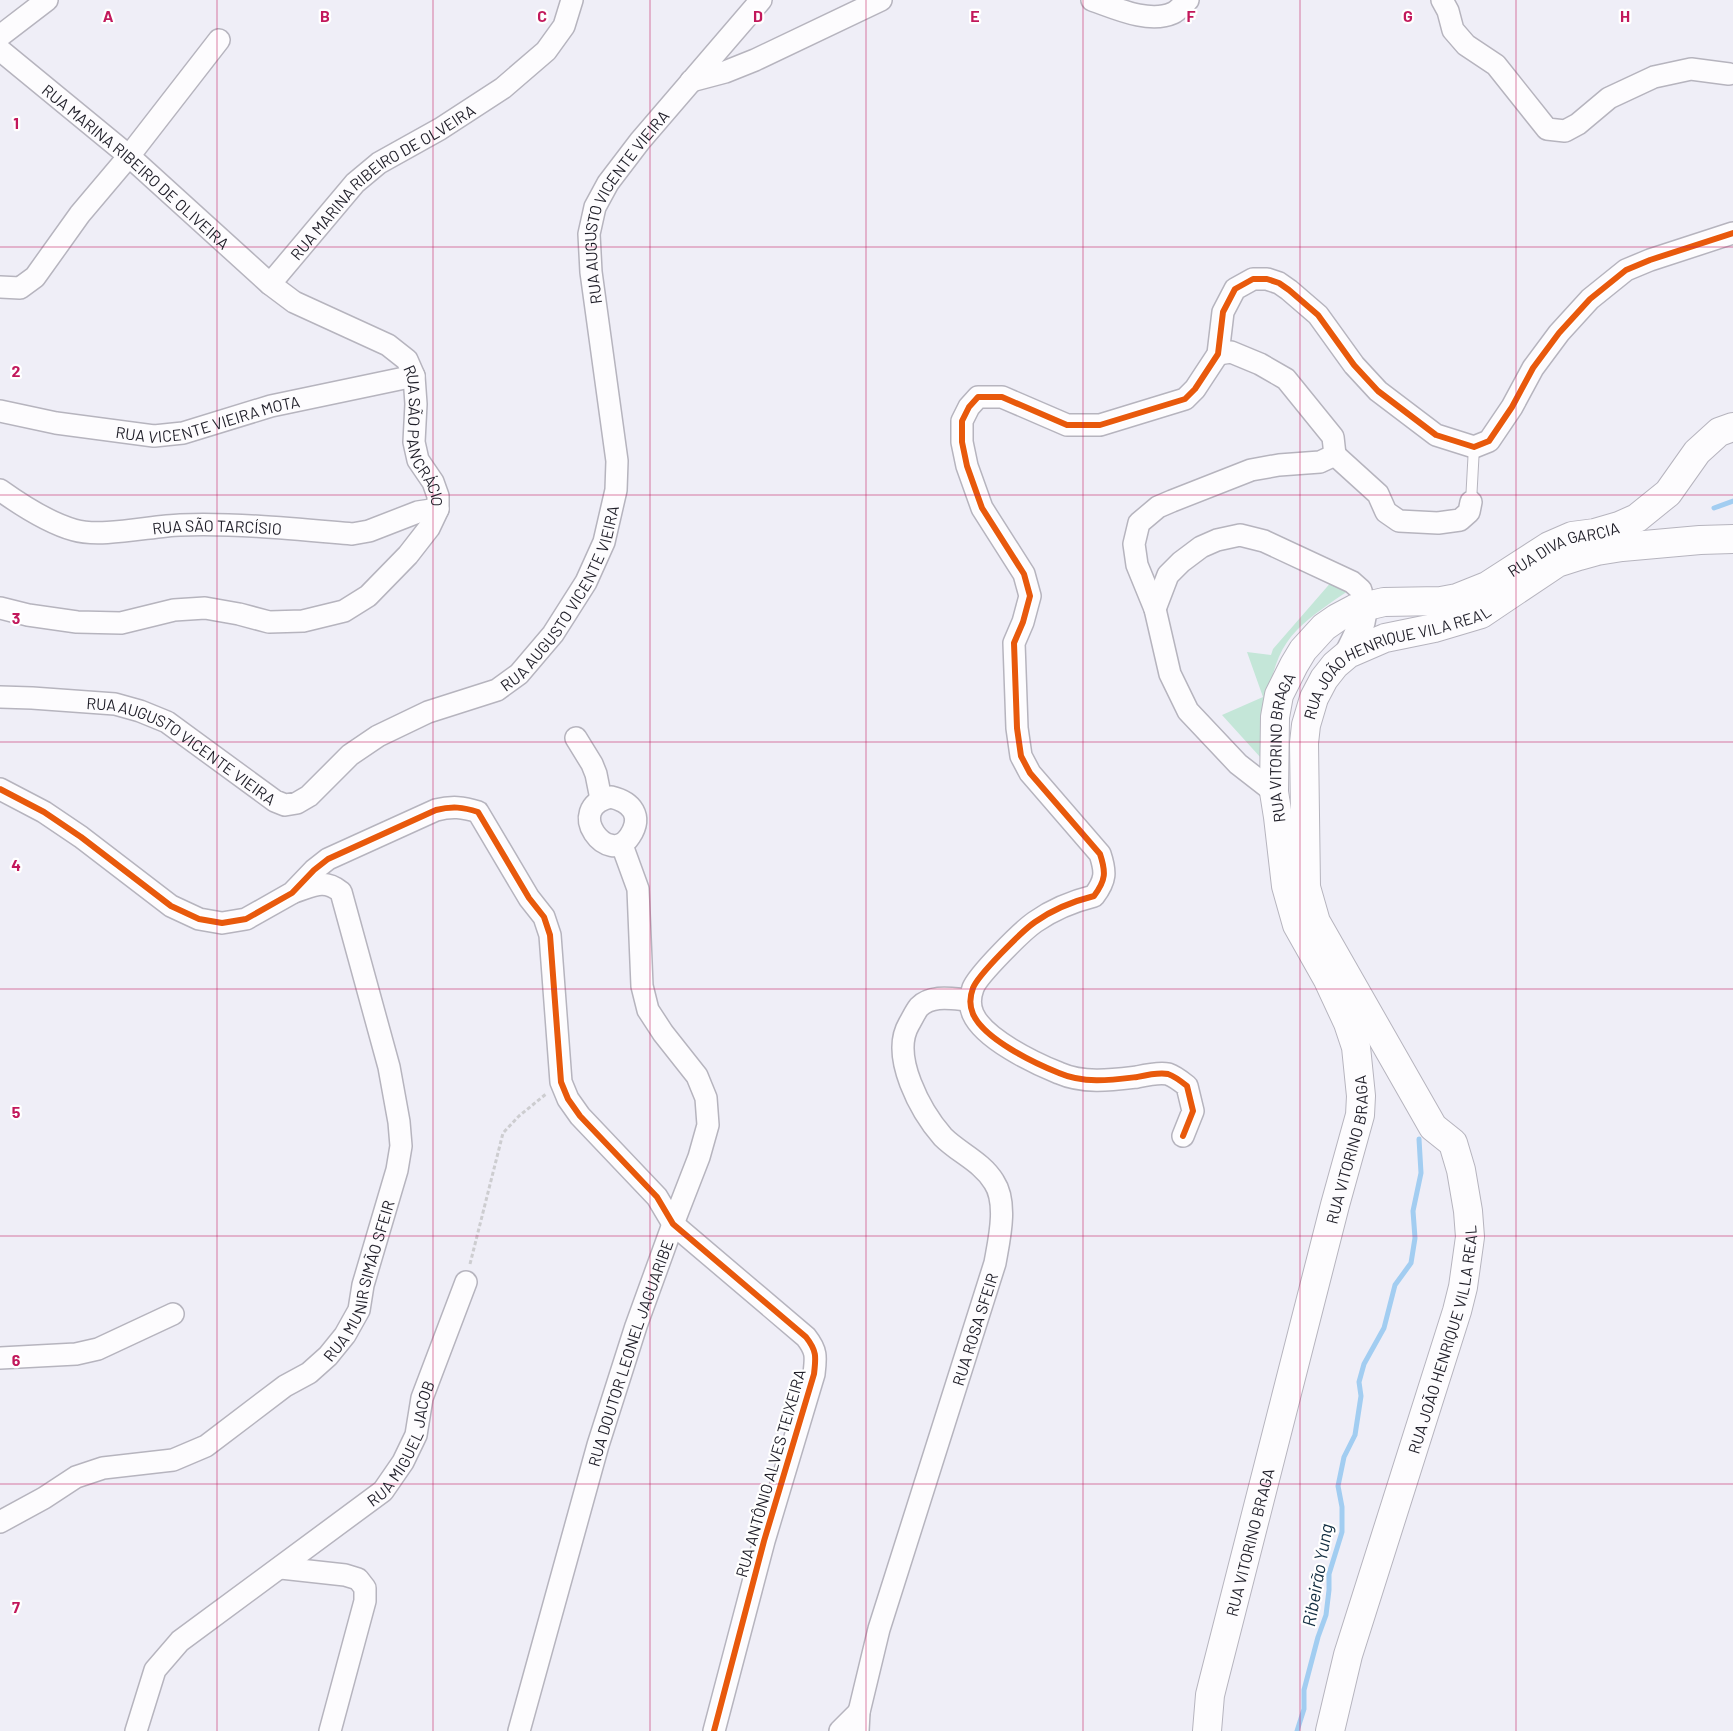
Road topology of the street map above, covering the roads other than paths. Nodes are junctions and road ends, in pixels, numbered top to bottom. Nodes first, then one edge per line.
1 (47, 0) edge
2 (572, 0) edge
3 (761, 0) edge
4 (881, 0) edge
5 (1092, 0) edge
6 (1188, 0) edge
7 (1442, 0) edge
8 (0, 36) edge
9 (220, 40) dead end
10 (0, 50) edge
11 (1729, 74) dead end
12 (691, 81) junction
13 (129, 156) junction
14 (1733, 233) edge
15 (270, 284) junction
16 (0, 287) edge
17 (1218, 354) junction
18 (414, 376) junction
19 (0, 411) edge
20 (1733, 427) edge
21 (1474, 447) junction
22 (1335, 455) junction
23 (0, 490) edge
24 (1471, 502) joint
25 (438, 509) junction
26 (1733, 539) edge
27 (1363, 607) junction
28 (0, 608) edge
29 (1155, 609) junction
30 (1348, 654) junction
31 (0, 697) edge
32 (576, 738) dead end
33 (0, 789) edge
34 (1274, 792) junction
35 (601, 799) junction
36 (622, 845) junction
37 (292, 893) junction
38 (1344, 971) joint
39 (969, 1000) junction
40 (1183, 1136) dead end
41 (673, 1224) junction
42 (466, 1282) road end
43 (173, 1314) dead end
44 (0, 1358) edge
45 (0, 1522) edge
46 (281, 1568) junction
47 (858, 1722) edge
48 (136, 1731) edge
49 (330, 1731) edge
50 (519, 1731) edge
51 (714, 1731) edge
52 (840, 1731) edge
53 (1207, 1731) edge
54 (1330, 1731) edge

1 - 8 street
2 - 15 street, RUA MARINA RIBEIRO DE OLVEIRA
3 - 12 street, RUA AUGUSTO VICENTE VIEIRA
4 - 12 street
5 - 6 street
7 - 11 street
9 - 13 street
10 - 13 street, RUA MARINA RIBEIRO DE OLIVEIRA
12 - 31 street, RUA AUGUSTO VICENTE VIEIRA
13 - 15 street, RUA MARINA RIBEIRO DE OLIVEIRA
13 - 16 street
14 - 21 street
15 - 18 street, RUA SÃO PANCRÁCIO
17 - 21 street
17 - 22 street
17 - 39 street
18 - 19 street, RUA VICENTE VIEIRA MOTA
18 - 25 street, RUA SÃO PANCRÁCIO
20 - 27 main road, RUA DIVA GARCIA
21 - 24 lane
22 - 24 street
22 - 29 street
23 - 25 street, RUA SÃO TARCÍSIO
25 - 28 street, RUA SÃO PANCRÁCIO
26 - 30 main road, RUA JOÃO HENRIQUE VILA REAL
27 - 29 street
27 - 30 street
27 - 34 main road, RUA VITORINO BRAGA
29 - 34 street
30 - 38 main road, RUA JOÃO HENRIQUE VILA REAL
32 - 35 street
33 - 37 street
34 - 53 main road, RUA VITORINO BRAGA
35 - 36 street
35 - 36 street
36 - 41 street, RUA DOUTOR LEONEL JAGUARIBE
37 - 41 street, RUA ANTÔNIO ALVES TEIXEIRA
37 - 45 street, RUA MUNIR SIMÃO SFEIR
38 - 54 main road, RUA JOÃO HENRIQUE VILLA REAL
39 - 40 street
39 - 47 street, RUA ROSA SFEIR
41 - 50 street, RUA DOUTOR LEONEL JAGUARIBE
41 - 51 street, RUA ANTÔNIO ALVES TEIXEIRA
42 - 46 street, RUA MIGUEL JACOB
43 - 44 street
46 - 48 street, RUA MIGUEL JACOB
46 - 49 street
47 - 52 street

